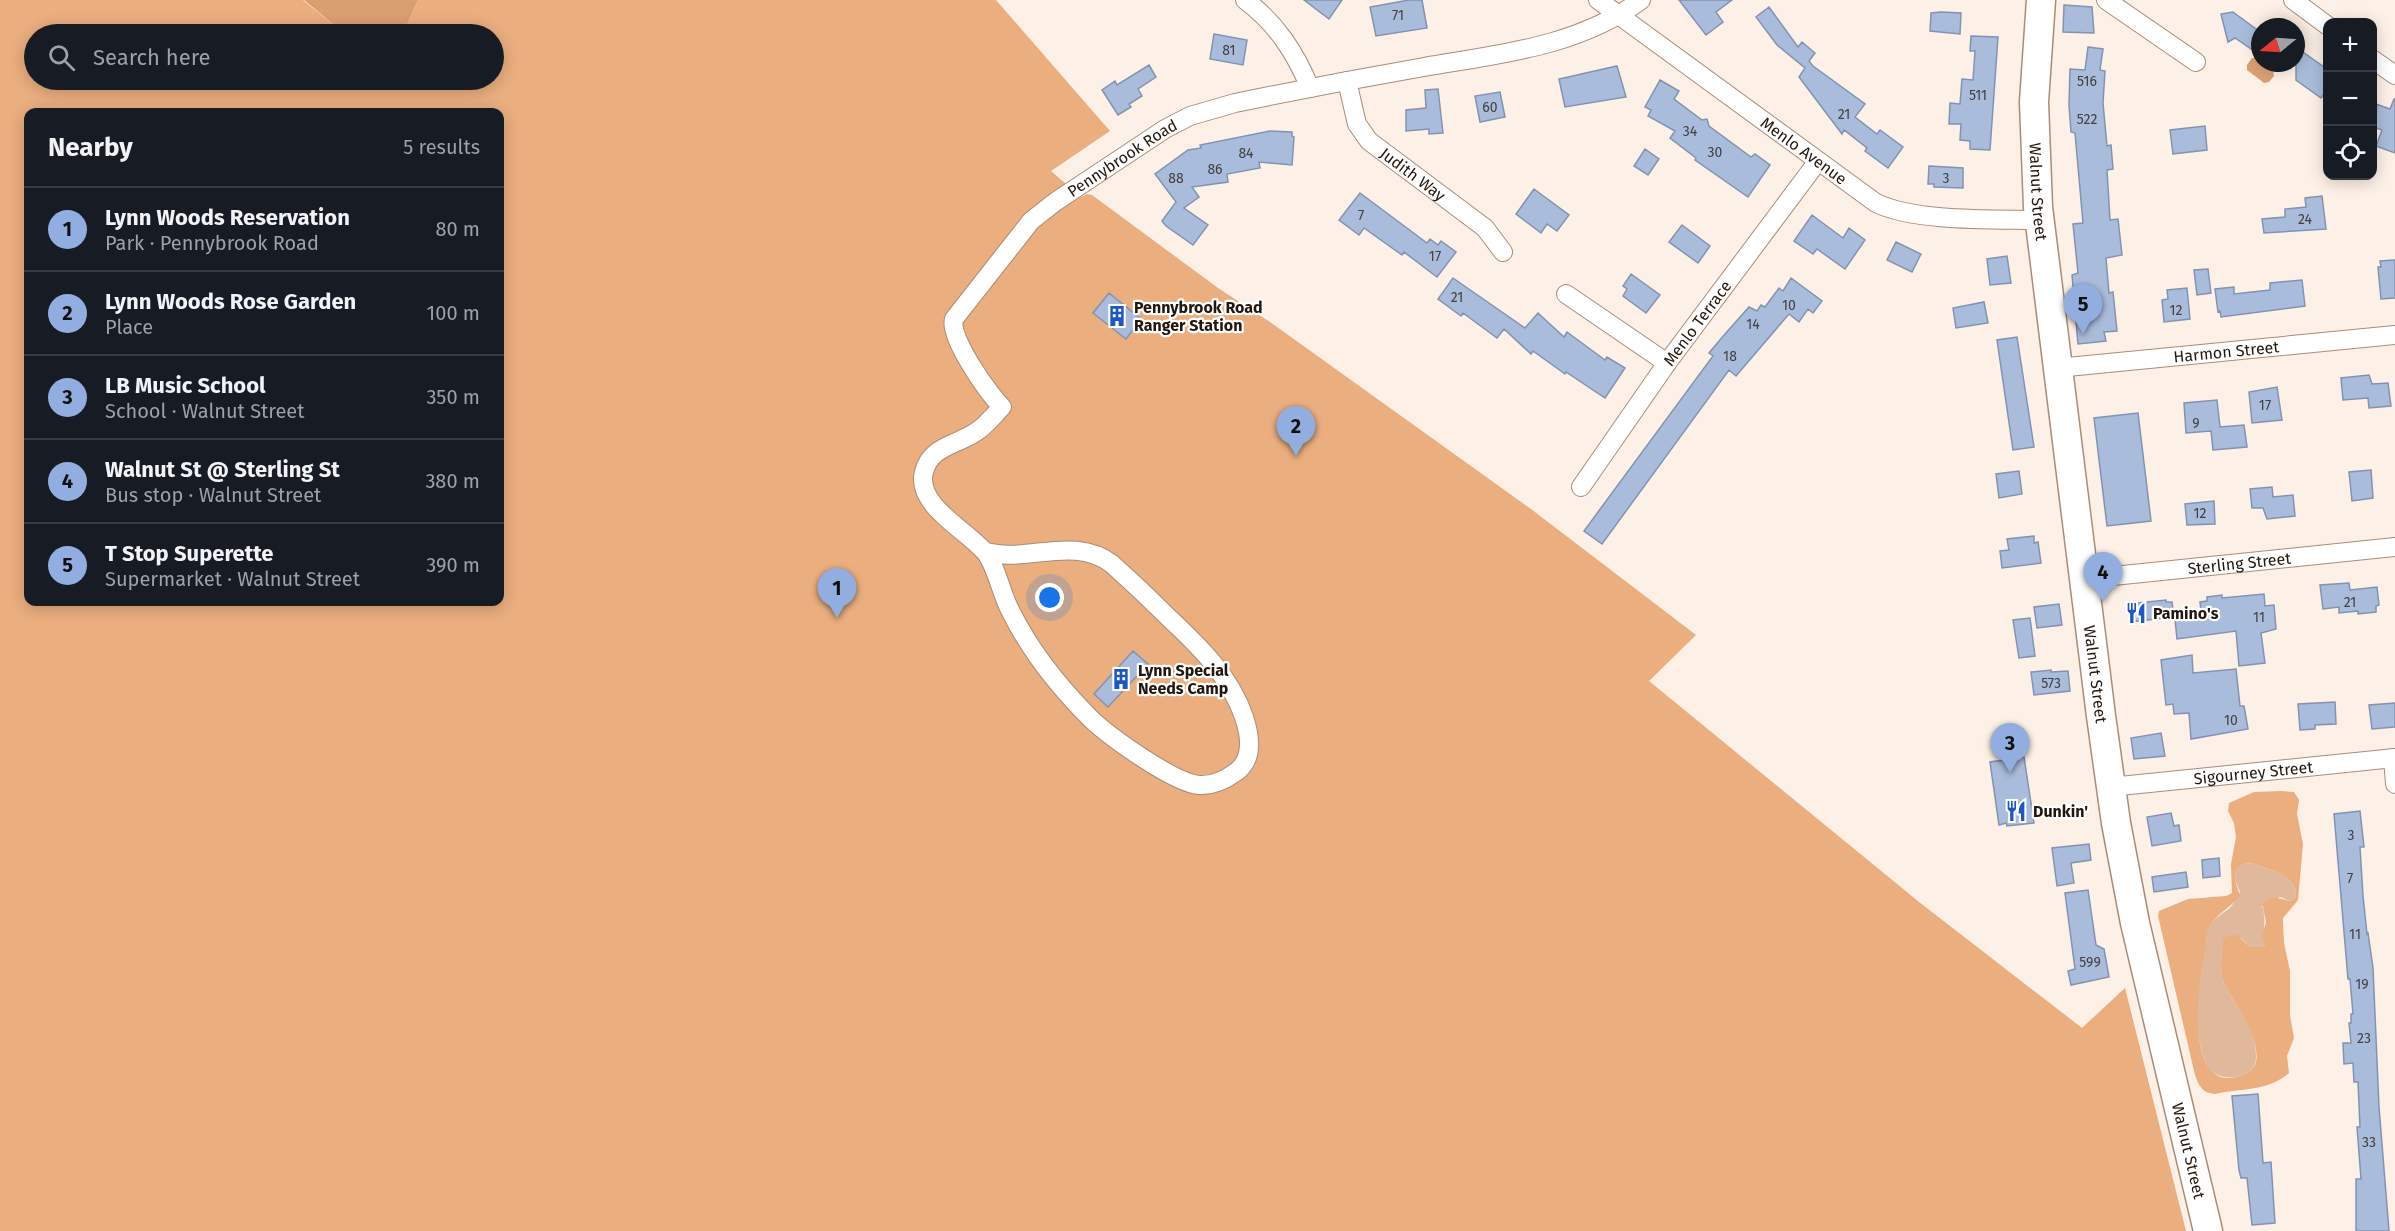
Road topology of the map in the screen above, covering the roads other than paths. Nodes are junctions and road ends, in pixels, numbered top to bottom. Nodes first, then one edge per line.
1 (1245, 0) edge
2 (1598, 0) edge
3 (1641, 0) edge
4 (2041, 0) edge
5 (2106, 0) edge
6 (2293, 0) edge
7 (1619, 16) junction
8 (2323, 22) edge
9 (2196, 62) dead end
10 (2377, 62) edge
11 (2395, 75) edge
12 (1347, 81) junction
13 (1310, 87) junction
14 (1818, 161) junction
15 (2039, 220) junction
16 (1503, 252) dead end
17 (1566, 294) dead end
18 (2395, 335) edge
19 (1667, 363) junction
20 (2057, 368) junction
21 (1581, 487) dead end
22 (2395, 547) edge
23 (986, 552) junction
24 (2084, 579) junction
25 (2394, 758) edge
26 (2395, 784) edge
27 (2110, 787) junction
28 (2208, 1231) edge

1 - 13 street
2 - 7 street, Menlo Avenue
3 - 7 street, Pennybrook Road
4 - 15 main road, Walnut Street
5 - 9 street
6 - 8 street
7 - 12 street, Pennybrook Road
7 - 14 street, Menlo Avenue
10 - 11 street
12 - 13 street, Pennybrook Road
12 - 16 street, Judith Way
13 - 23 street, Pennybrook Road
14 - 15 street, Menlo Avenue
14 - 19 street, Menlo Terrace
15 - 20 main road, Walnut Street
17 - 19 street
18 - 20 street, Harmon Street
19 - 21 street, Menlo Terrace
20 - 24 main road, Walnut Street
22 - 24 street, Sterling Street
23 - 23 street, Pennybrook Road
24 - 27 main road, Walnut Street
25 - 26 street
25 - 27 street, Sigourney Street
27 - 28 main road, Walnut Street

